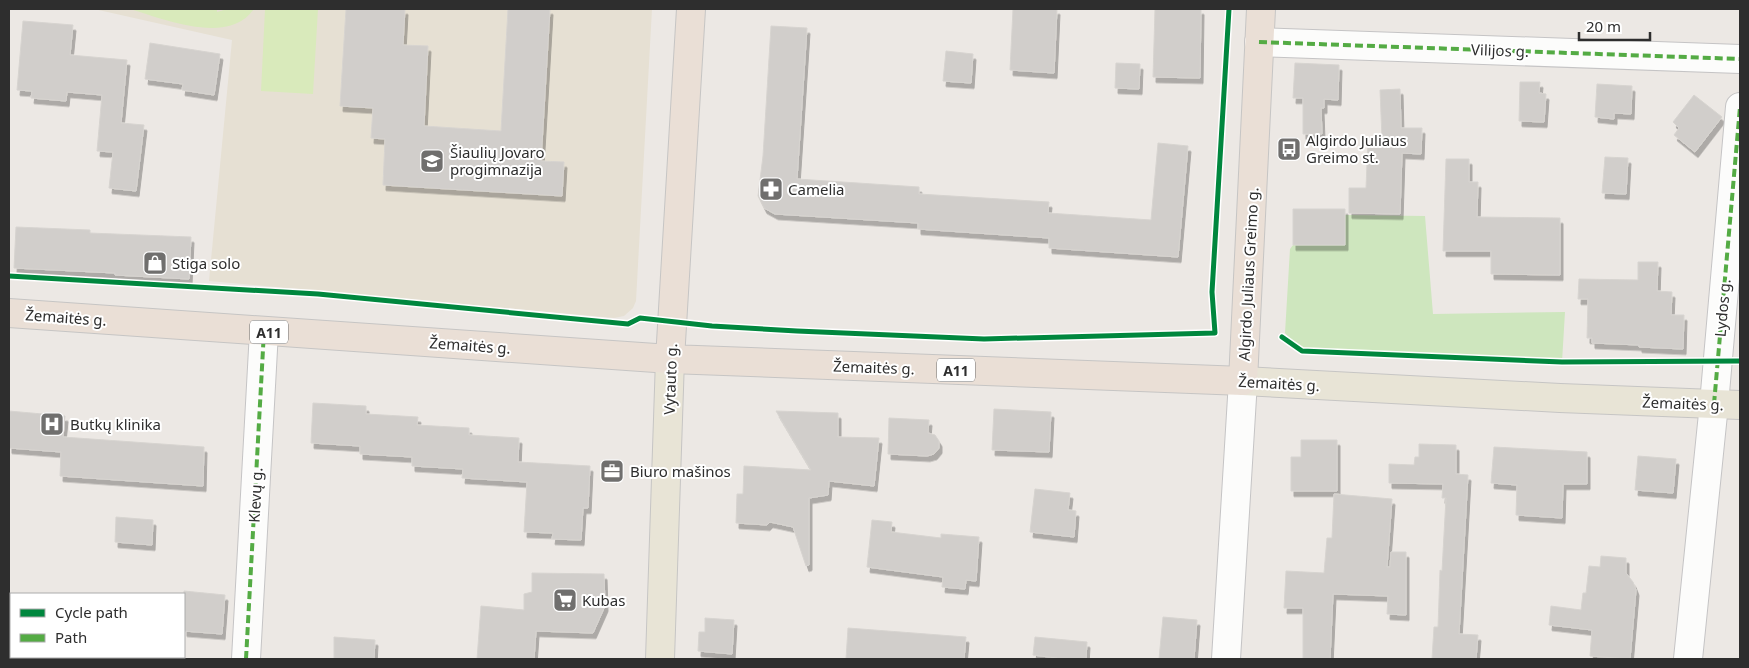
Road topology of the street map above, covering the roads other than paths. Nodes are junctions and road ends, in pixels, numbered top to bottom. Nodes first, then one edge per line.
1 (690, 9) edge
2 (1261, 9) edge
3 (1259, 42) junction
4 (1740, 60) edge
5 (1740, 107) edge
6 (9, 314) edge
7 (264, 331) junction
8 (670, 359) junction
9 (1243, 381) junction
10 (1714, 404) junction
11 (1740, 405) edge
12 (246, 659) edge
13 (660, 659) edge
14 (1226, 659) edge
15 (1688, 659) edge

1 - 8 highway, Vytauto g.
2 - 3 highway, Algirdo Juliaus Greimo g.
3 - 4 street, Vilijos g.
3 - 9 highway, Algirdo Juliaus Greimo g.
5 - 10 street, Lydos g.
6 - 7 highway, Žemaitės g. / A11
7 - 8 highway, Žemaitės g. / A11
7 - 12 street, Klevų g.
8 - 9 highway, Žemaitės g. / A11
8 - 13 main road, Vytauto g.
9 - 10 main road, Žemaitės g.
9 - 14 street, Algirdo Juliaus Greimo g.
10 - 11 main road, Žemaitės g.
10 - 15 street, Lydos g.

